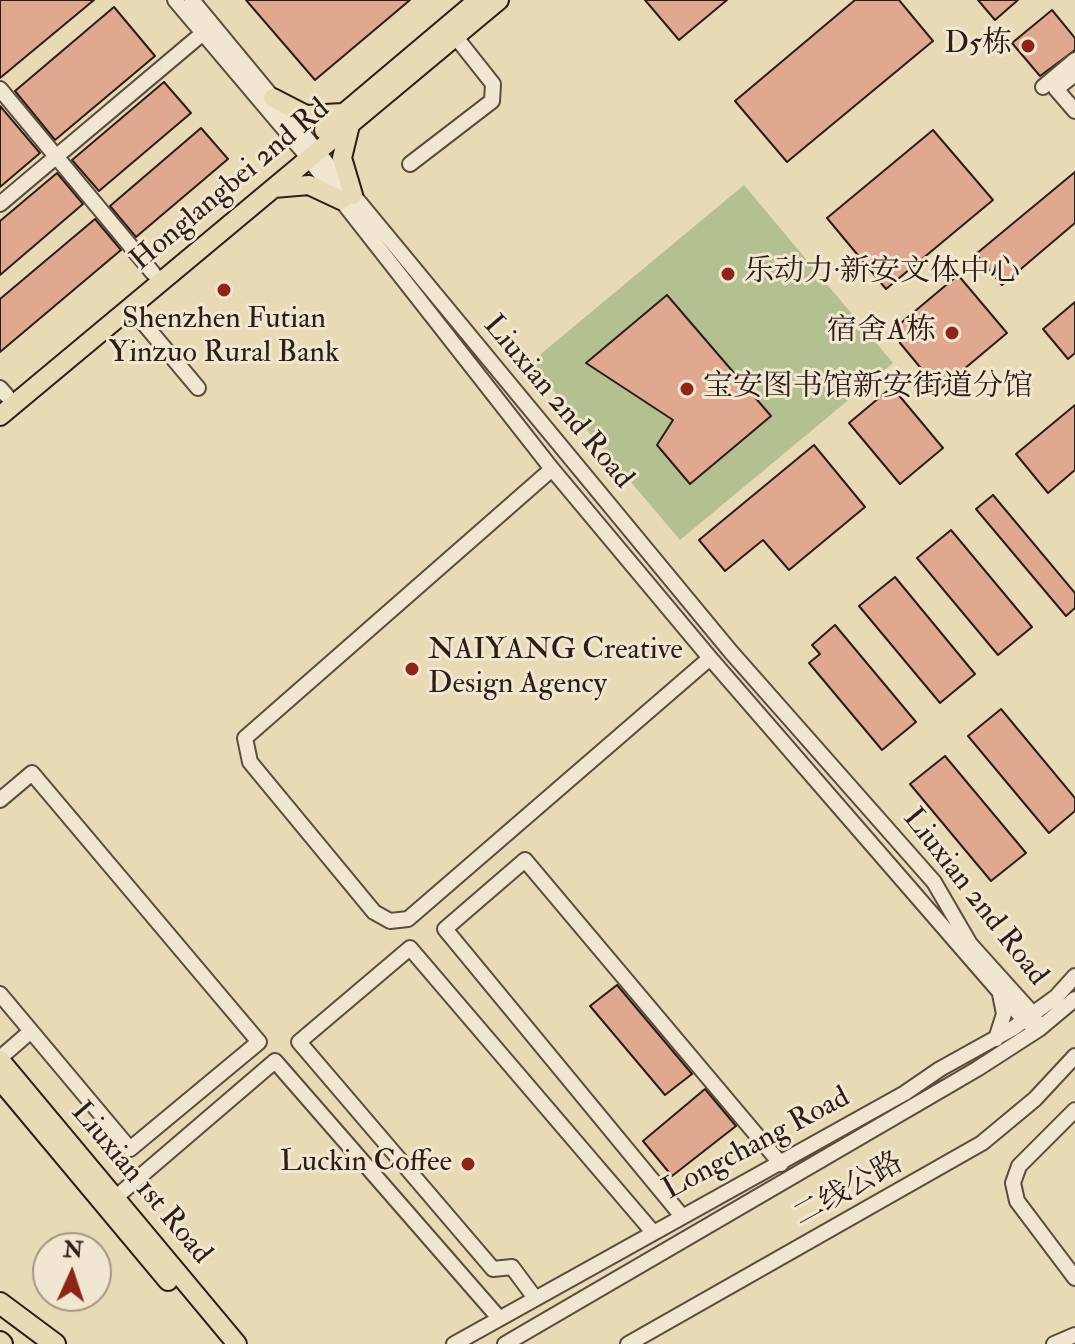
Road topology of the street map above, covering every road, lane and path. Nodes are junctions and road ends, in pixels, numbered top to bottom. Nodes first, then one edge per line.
1 (175, 0) edge
2 (192, 0) edge
3 (478, 0) edge
4 (499, 0) edge
5 (203, 33) junction
6 (455, 36) junction
7 (1075, 60) edge
8 (1075, 74) edge
9 (1043, 87) dead end
10 (0, 89) edge
11 (273, 98) junction
12 (1075, 111) edge
13 (347, 118) junction
14 (309, 150) junction
15 (56, 157) junction
16 (410, 164) dead end
17 (272, 189) junction
18 (347, 198) junction
19 (0, 204) edge
20 (153, 273) junction
21 (130, 307) junction
22 (198, 388) dead end
23 (2, 396) edge
24 (0, 416) edge
25 (552, 469) junction
26 (710, 658) junction
27 (0, 800) edge
28 (939, 889) junction
29 (921, 902) junction
30 (1075, 976) edge
31 (998, 990) junction
32 (0, 994) edge
33 (1075, 999) edge
34 (1028, 1017) junction
35 (1039, 1029) junction
36 (31, 1031) junction
37 (996, 1039) junction
38 (1075, 1056) edge
39 (0, 1059) edge
40 (0, 1080) edge
41 (1075, 1110) edge
42 (781, 1164) junction
43 (115, 1198) junction
44 (681, 1215) junction
45 (652, 1231) junction
46 (1075, 1278) edge
47 (535, 1298) junction
48 (0, 1303) edge
49 (499, 1318) junction
50 (1075, 1335) edge
51 (55, 1344) edge
52 (221, 1344) edge
53 (237, 1344) edge
54 (454, 1344) edge
55 (505, 1344) edge
56 (628, 1344) edge
57 (1054, 1344) edge

1 - 5 street
2 - 11 street
3 - 13 main road, Honglangbei 2nd Rd
4 - 6 main road, Honglangbei 2nd Rd
5 - 14 street
5 - 15 street
6 - 13 main road, Honglangbei 2nd Rd
6 - 16 street
7 - 9 street
8 - 12 street
10 - 15 street
11 - 13 main road
11 - 14 street
13 - 14 main road, Honglangbei 2nd Rd
13 - 18 main road
14 - 17 main road, Honglangbei 2nd Rd
14 - 18 street, Liuxian 2nd Road
14 - 20 main road, Honglangbei 2nd Rd
15 - 19 street
15 - 20 street
17 - 18 main road
17 - 21 main road, Honglangbei 2nd Rd
18 - 25 street, Liuxian 2nd Road
18 - 28 street, Liuxian 2nd Road
20 - 23 main road, Honglangbei 2nd Rd
21 - 22 street
21 - 24 main road, Honglangbei 2nd Rd
25 - 26 street, Liuxian 2nd Road
25 - 26 street
26 - 29 street, Liuxian 2nd Road
27 - 36 street
28 - 29 street
28 - 34 street, Liuxian 2nd Road
29 - 31 street, Liuxian 2nd Road
30 - 34 street, Longchang Road
31 - 34 street, Liuxian 2nd Road
31 - 37 street
32 - 36 street
33 - 35 street, Longchang Road
34 - 35 street, Liuxian 2nd Road
34 - 37 street, Longchang Road
35 - 55 street, Longchang Road
36 - 39 street
37 - 42 street, Longchang Road
38 - 56 street, 二线公路
39 - 43 main road, Liuxian 1st Road
40 - 52 main road, Liuxian 1st Road
41 - 46 street
42 - 44 street, Longchang Road
42 - 44 street
43 - 49 street
43 - 53 main road, Liuxian 1st Road
44 - 45 street, Longchang Road
45 - 47 street, Longchang Road
45 - 47 street
47 - 49 street, Longchang Road
48 - 51 highway
49 - 54 street, Longchang Road
50 - 57 street

